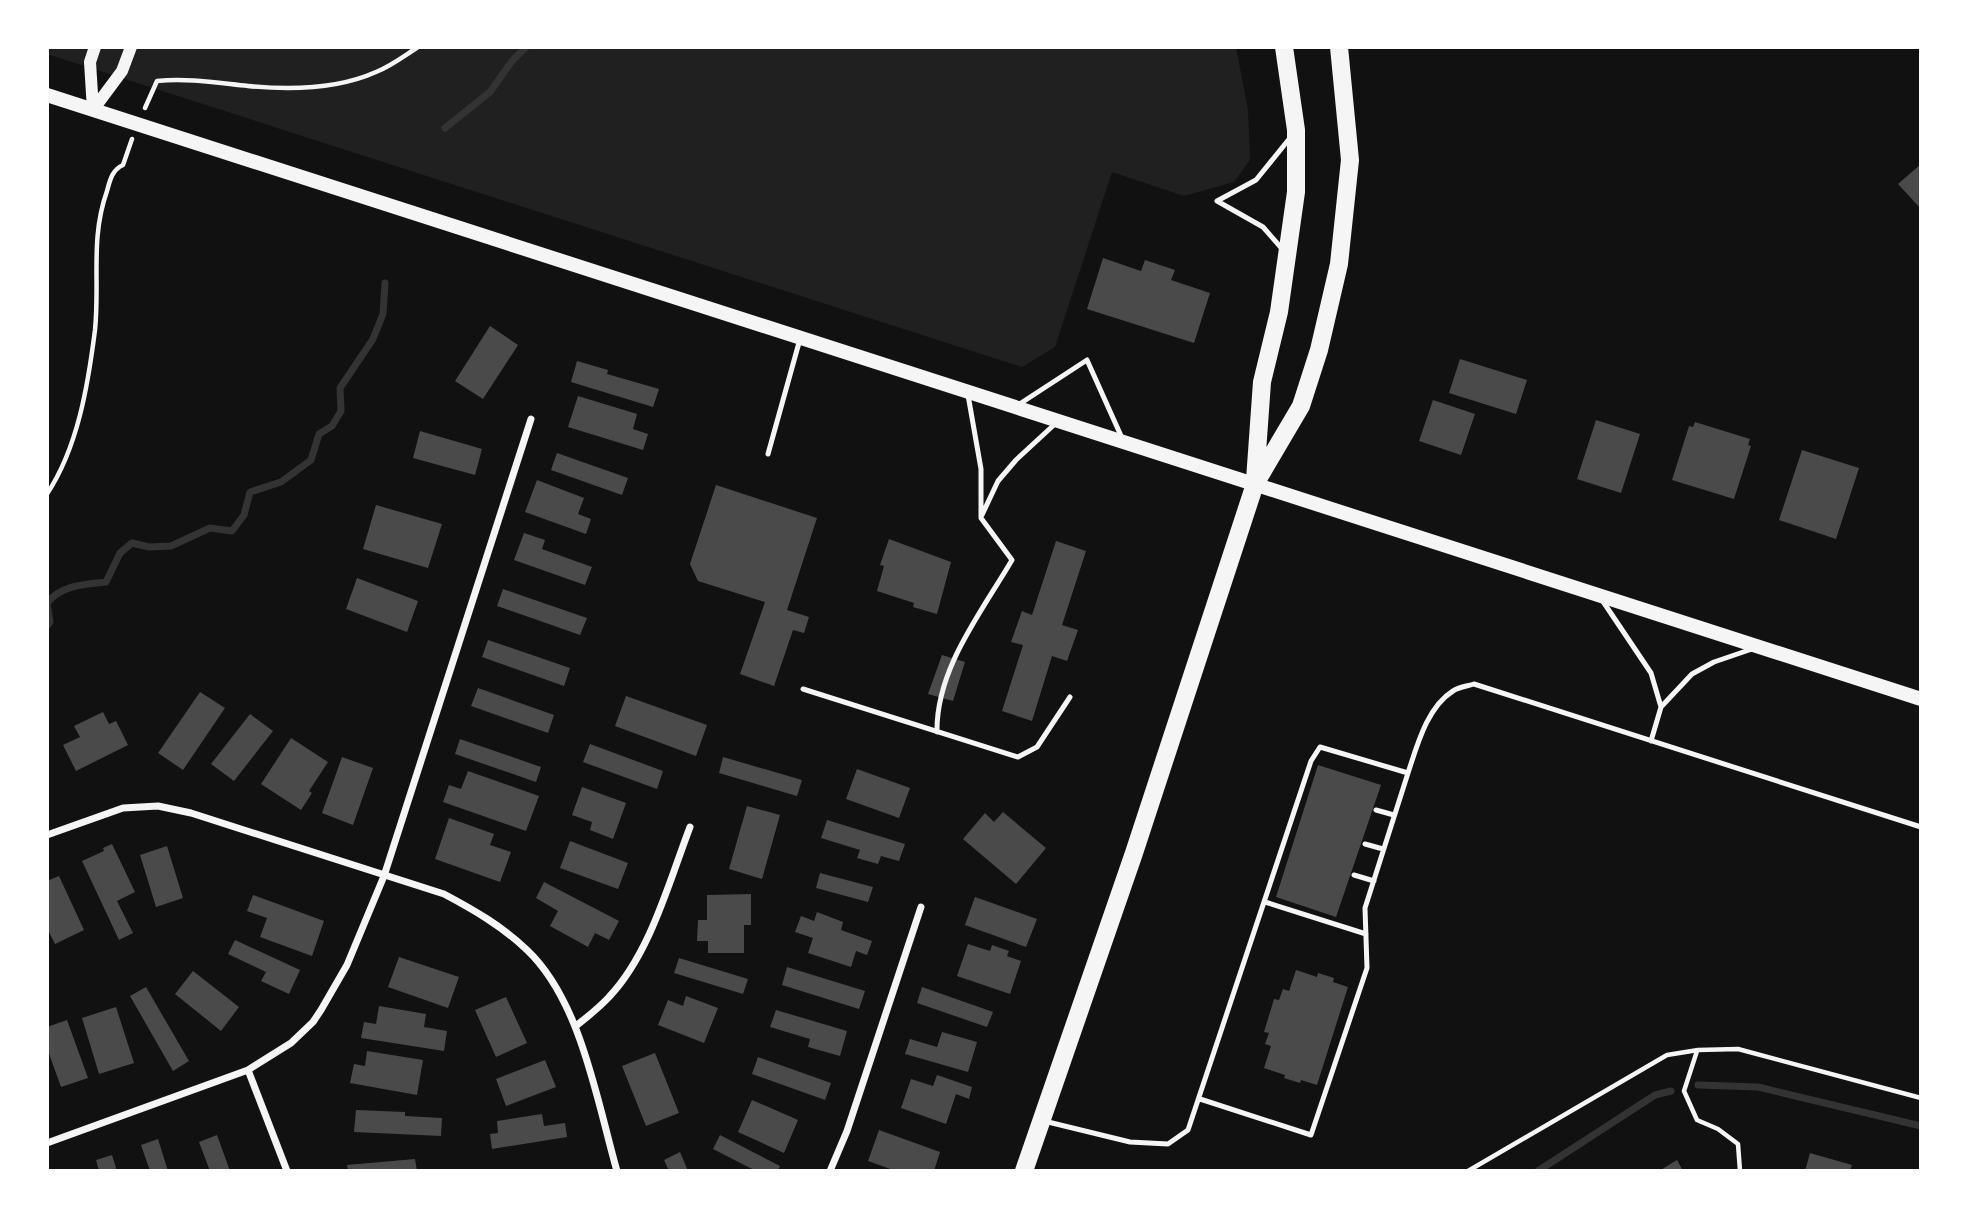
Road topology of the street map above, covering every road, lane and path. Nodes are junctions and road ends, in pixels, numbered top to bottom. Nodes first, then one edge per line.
1 (94, 47) edge
2 (131, 47) edge
3 (418, 47) edge
4 (1284, 47) edge
5 (1339, 47) edge
6 (157, 81) dead end
7 (47, 95) edge
8 (93, 110) junction
9 (1296, 130) junction
10 (124, 158) dead end
11 (1288, 256) junction
12 (801, 338) junction
13 (968, 392) junction
14 (1015, 407) junction
15 (531, 419) dead end
16 (1058, 421) junction
17 (1123, 442) junction
18 (768, 454) dead end
19 (1255, 484) junction
20 (47, 495) edge
21 (981, 518) junction
22 (1598, 595) junction
23 (1758, 646) junction
24 (803, 689) dead end
25 (1070, 697) dead end
26 (1921, 699) edge
27 (1661, 707) junction
28 (937, 732) junction
29 (1651, 741) junction
30 (1408, 773) junction
31 (1376, 810) dead end
32 (1394, 816) junction
33 (690, 827) dead end
34 (1921, 827) edge
35 (47, 835) edge
36 (1365, 844) dead end
37 (1383, 849) junction
38 (1354, 875) dead end
39 (384, 876) junction
40 (1374, 881) junction
41 (1265, 902) junction
42 (921, 907) dead end
43 (1366, 934) junction
44 (576, 1026) junction
45 (1698, 1050) junction
46 (248, 1070) junction
47 (1921, 1098) edge
48 (1200, 1100) junction
49 (1041, 1120) junction
50 (47, 1143) edge
51 (287, 1171) edge
52 (617, 1171) edge
53 (830, 1171) edge
54 (1024, 1171) edge
55 (1468, 1171) edge
56 (1740, 1171) edge

1 - 8 street
2 - 8 street
3 - 6 path
4 - 9 main road
5 - 19 main road
7 - 8 main road
8 - 12 main road
9 - 11 main road
9 - 11 lane
10 - 20 path
11 - 19 main road
12 - 13 main road
12 - 18 lane
13 - 14 main road
13 - 21 lane
14 - 16 main road
14 - 17 lane
15 - 39 street
16 - 17 main road
16 - 21 lane
17 - 19 main road
19 - 22 main road
19 - 49 main road
21 - 28 lane
22 - 23 main road
22 - 27 lane
23 - 26 main road
23 - 27 lane
24 - 28 lane
25 - 28 lane
27 - 29 lane
29 - 30 lane
29 - 34 lane
30 - 32 lane
30 - 41 lane
31 - 32 lane
32 - 37 lane
33 - 44 street
35 - 39 street
36 - 37 lane
37 - 40 lane
38 - 40 lane
39 - 44 street
39 - 46 street
40 - 43 lane
41 - 43 lane
41 - 48 lane
42 - 53 street
43 - 48 lane
44 - 52 street
45 - 47 path
45 - 55 path
45 - 56 path
46 - 50 street
46 - 51 street
48 - 49 lane
49 - 54 main road

